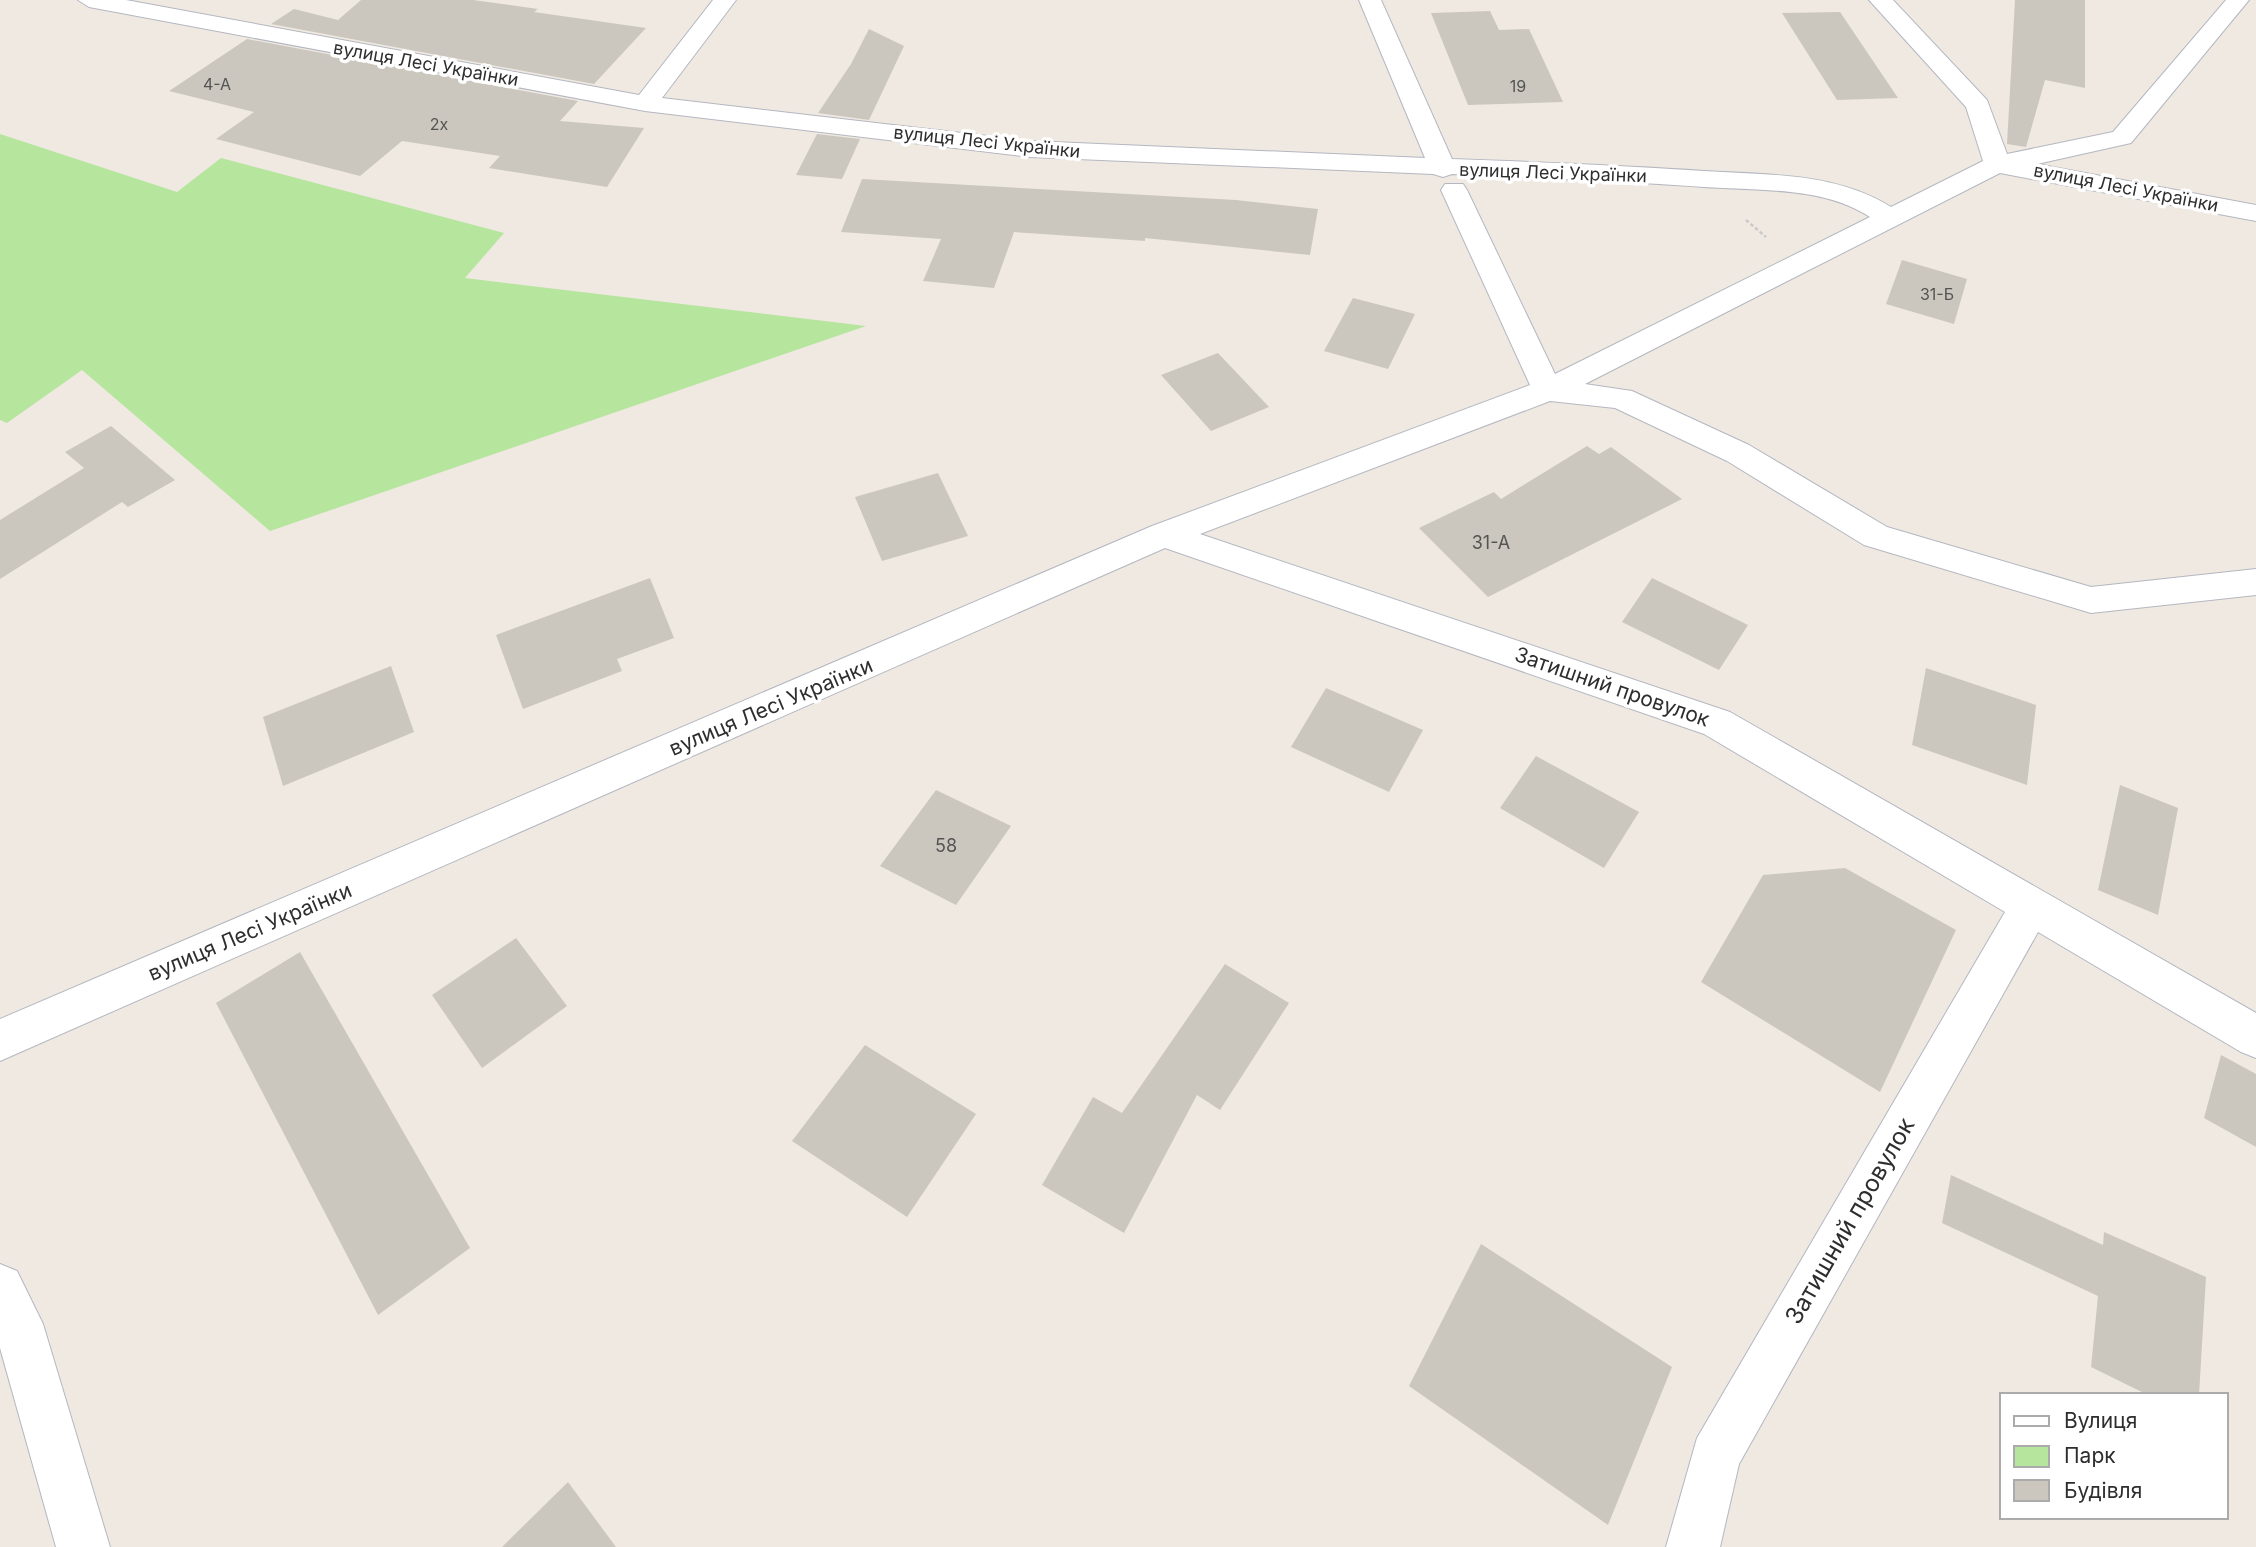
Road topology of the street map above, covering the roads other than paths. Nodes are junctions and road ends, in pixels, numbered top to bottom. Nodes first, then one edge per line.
1 (725, 0) edge
2 (1370, 0) edge
3 (1880, 0) edge
4 (2238, 0) edge
5 (102, 1) edge
6 (645, 104) junction
7 (1997, 164) junction
8 (1448, 180) junction
9 (2256, 213) edge
10 (1889, 217) junction
11 (1548, 390) junction
12 (1164, 535) junction
13 (2256, 582) edge
14 (2031, 906) junction
15 (2256, 1037) edge
16 (0, 1040) edge
17 (0, 1288) edge
18 (83, 1547) edge
19 (1693, 1547) edge

1 - 6 street
2 - 8 street
3 - 7 street
4 - 7 street, вулиця Лесі Українки
5 - 6 street, вулиця Лесі Українки
6 - 8 street, вулиця Лесі Українки
7 - 9 street, вулиця Лесі Українки
7 - 10 street, вулиця Лесі Українки
8 - 10 street, вулиця Лесі Українки
8 - 11 street, вулиця Лесі Українки
10 - 11 street, вулиця Лесі Українки
11 - 12 street, вулиця Лесі Українки
11 - 13 street, вулиця Лесі Українки
12 - 14 street, Затишний провулок
12 - 16 street, вулиця Лесі Українки
14 - 15 street, Затишний провулок
14 - 19 street, Затишний провулок
17 - 18 street

